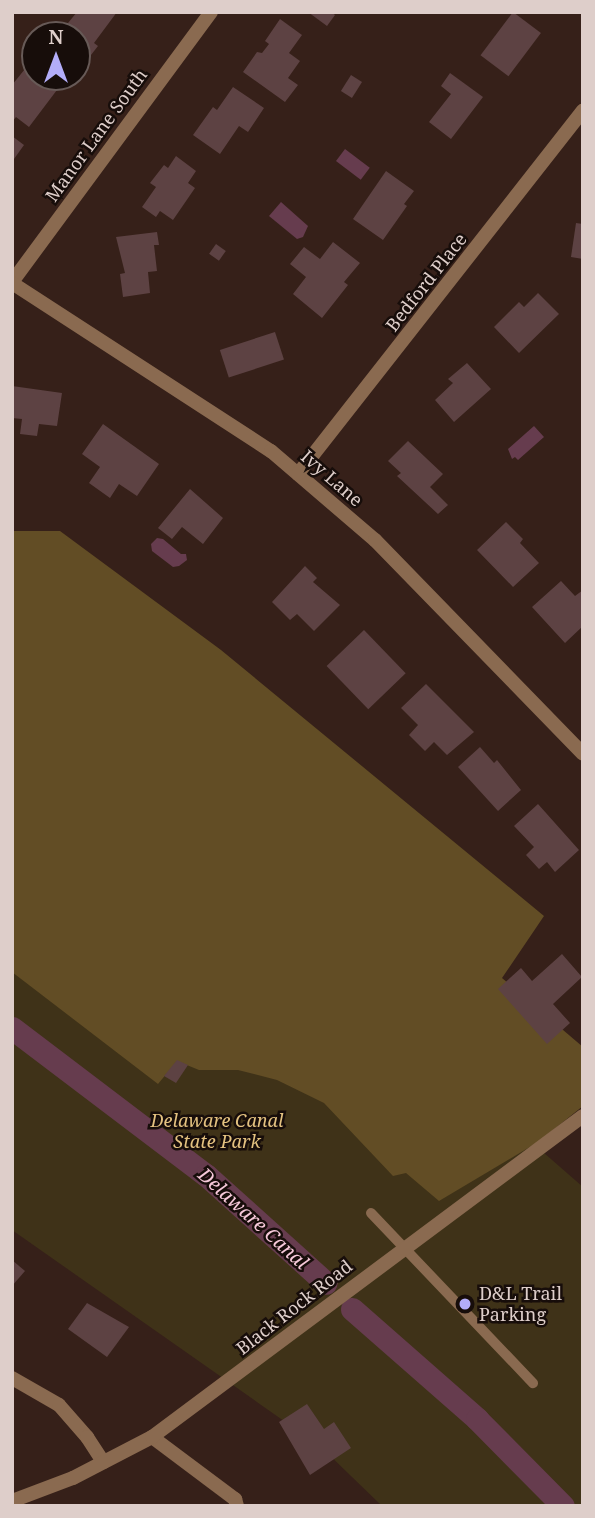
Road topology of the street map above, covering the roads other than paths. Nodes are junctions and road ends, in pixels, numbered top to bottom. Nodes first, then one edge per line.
1 (211, 12) edge
2 (583, 111) edge
3 (12, 282) edge
4 (298, 474) junction
5 (583, 754) edge
6 (583, 1116) edge
7 (371, 1213) dead end
8 (405, 1247) junction
9 (12, 1378) edge
10 (533, 1383) dead end
11 (152, 1437) junction
12 (103, 1462) junction
13 (12, 1501) edge
14 (237, 1506) edge

1 - 3 street, Manor Lane South
2 - 4 street, Bedford Place
3 - 4 street, Ivy Lane
4 - 5 street, Ivy Lane
6 - 8 street, Black Rock Road
7 - 8 lane
8 - 10 lane
8 - 11 street, Black Rock Road
9 - 12 street
11 - 12 street, Black Rock Road
11 - 14 street
12 - 13 street, Black Rock Road

